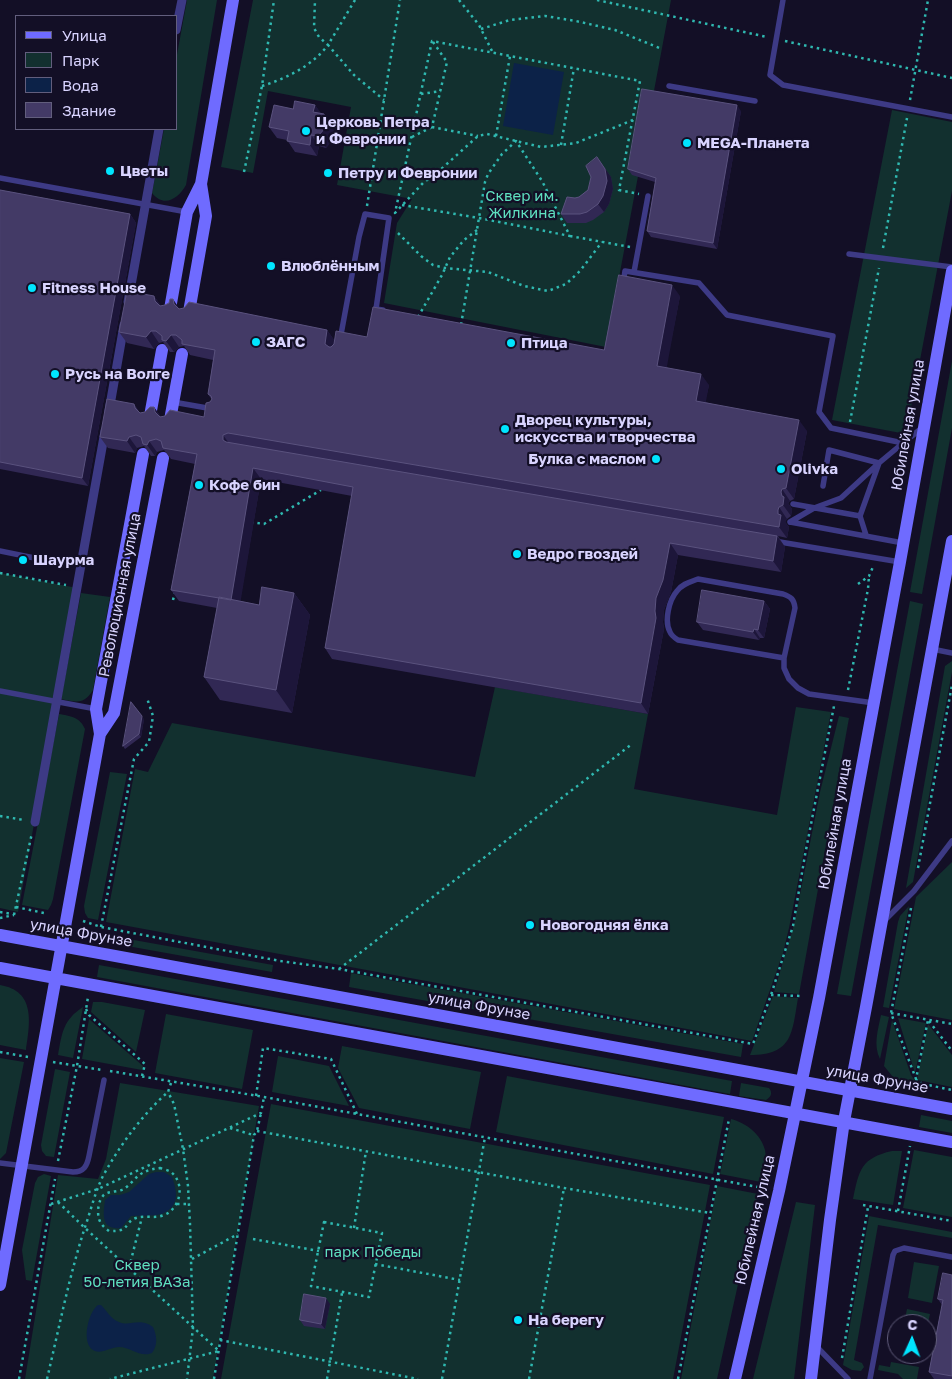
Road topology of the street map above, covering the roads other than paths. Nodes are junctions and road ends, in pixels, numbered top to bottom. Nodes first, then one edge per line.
1 (182, 0) edge
2 (234, 0) edge
3 (783, 0) edge
4 (178, 20) edge
5 (669, 86) dead end
6 (755, 101) dead end
7 (952, 117) edge
8 (159, 130) edge
9 (0, 178) edge
10 (201, 184) junction
11 (648, 196) road end
12 (145, 204) junction
13 (187, 212) junction
14 (849, 254) dead end
15 (952, 267) edge
16 (952, 271) edge
17 (634, 272) junction
18 (622, 289) edge
19 (127, 308) edge
20 (170, 309) edge
21 (189, 312) edge
22 (393, 312) edge
23 (125, 317) edge
24 (339, 344) edge
25 (162, 350) edge
26 (182, 354) edge
27 (173, 402) junction
28 (215, 410) edge
29 (150, 416) edge
30 (170, 420) edge
31 (924, 425) junction
32 (903, 443) junction
33 (143, 454) edge
34 (162, 458) edge
35 (879, 463) junction
36 (823, 486) dead end
37 (793, 504) dead end
38 (814, 508) junction
39 (860, 516) junction
40 (866, 535) junction
41 (766, 540) edge
42 (952, 541) edge
43 (903, 543) junction
44 (0, 551) edge
45 (54, 562) dead end
46 (900, 562) junction
47 (932, 649) junction
48 (952, 653) edge
49 (784, 658) junction
50 (0, 691) edge
51 (57, 702) junction
52 (874, 704) junction
53 (96, 709) junction
54 (100, 734) junction
55 (35, 822) road end
56 (952, 841) edge
57 (882, 924) junction
58 (0, 935) edge
59 (62, 946) junction
60 (0, 968) edge
61 (56, 979) junction
62 (104, 1080) dead end
63 (802, 1081) junction
64 (850, 1090) junction
65 (952, 1109) edge
66 (795, 1113) junction
67 (844, 1121) junction
68 (952, 1142) edge
69 (0, 1163) edge
70 (21, 1166) junction
71 (952, 1256) edge
72 (0, 1285) edge
73 (815, 1344) junction
74 (735, 1379) edge
75 (811, 1379) edge
76 (848, 1379) edge
77 (870, 1379) edge

1 - 4 street
2 - 10 main road
3 - 7 lane
5 - 6 lane
8 - 12 street
9 - 12 lane
10 - 13 main road
10 - 21 main road
11 - 17 lane
12 - 13 lane
12 - 19 street
13 - 20 main road
14 - 15 lane
16 - 31 main road, Юбилейная улица
17 - 18 lane
17 - 32 lane
22 - 24 lane
23 - 51 street
25 - 29 main road
26 - 27 main road
27 - 28 lane
27 - 30 main road
31 - 32 lane
31 - 43 main road, Юбилейная улица
32 - 35 lane
33 - 53 main road, Революционная улица
34 - 54 main road, Революционная улица
35 - 36 lane
35 - 38 lane
35 - 39 lane
37 - 38 lane
38 - 39 lane
38 - 40 lane
39 - 40 lane
40 - 43 lane
41 - 46 lane
42 - 47 main road
43 - 46 main road, Юбилейная улица
44 - 45 lane
46 - 52 main road, Юбилейная улица
47 - 48 lane
47 - 57 main road
49 - 49 lane
49 - 52 lane
50 - 51 lane
51 - 53 lane
51 - 55 street
52 - 63 main road, Юбилейная улица
53 - 54 main road, Революционная улица
54 - 59 main road, Революционная улица
56 - 57 lane
57 - 64 main road
58 - 59 main road, улица Фрунзе
59 - 61 main road, Революционная улица
59 - 63 main road, улица Фрунзе
60 - 61 main road
61 - 66 main road
61 - 70 main road, Революционная улица
62 - 70 lane
63 - 64 main road, улица Фрунзе
63 - 66 main road, Юбилейная улица
64 - 65 main road, улица Фрунзе
64 - 67 main road
66 - 67 main road
66 - 74 main road, Юбилейная улица
67 - 68 main road
67 - 73 main road
69 - 70 lane
70 - 72 main road, Революционная улица
71 - 77 lane
73 - 75 main road
73 - 76 lane

